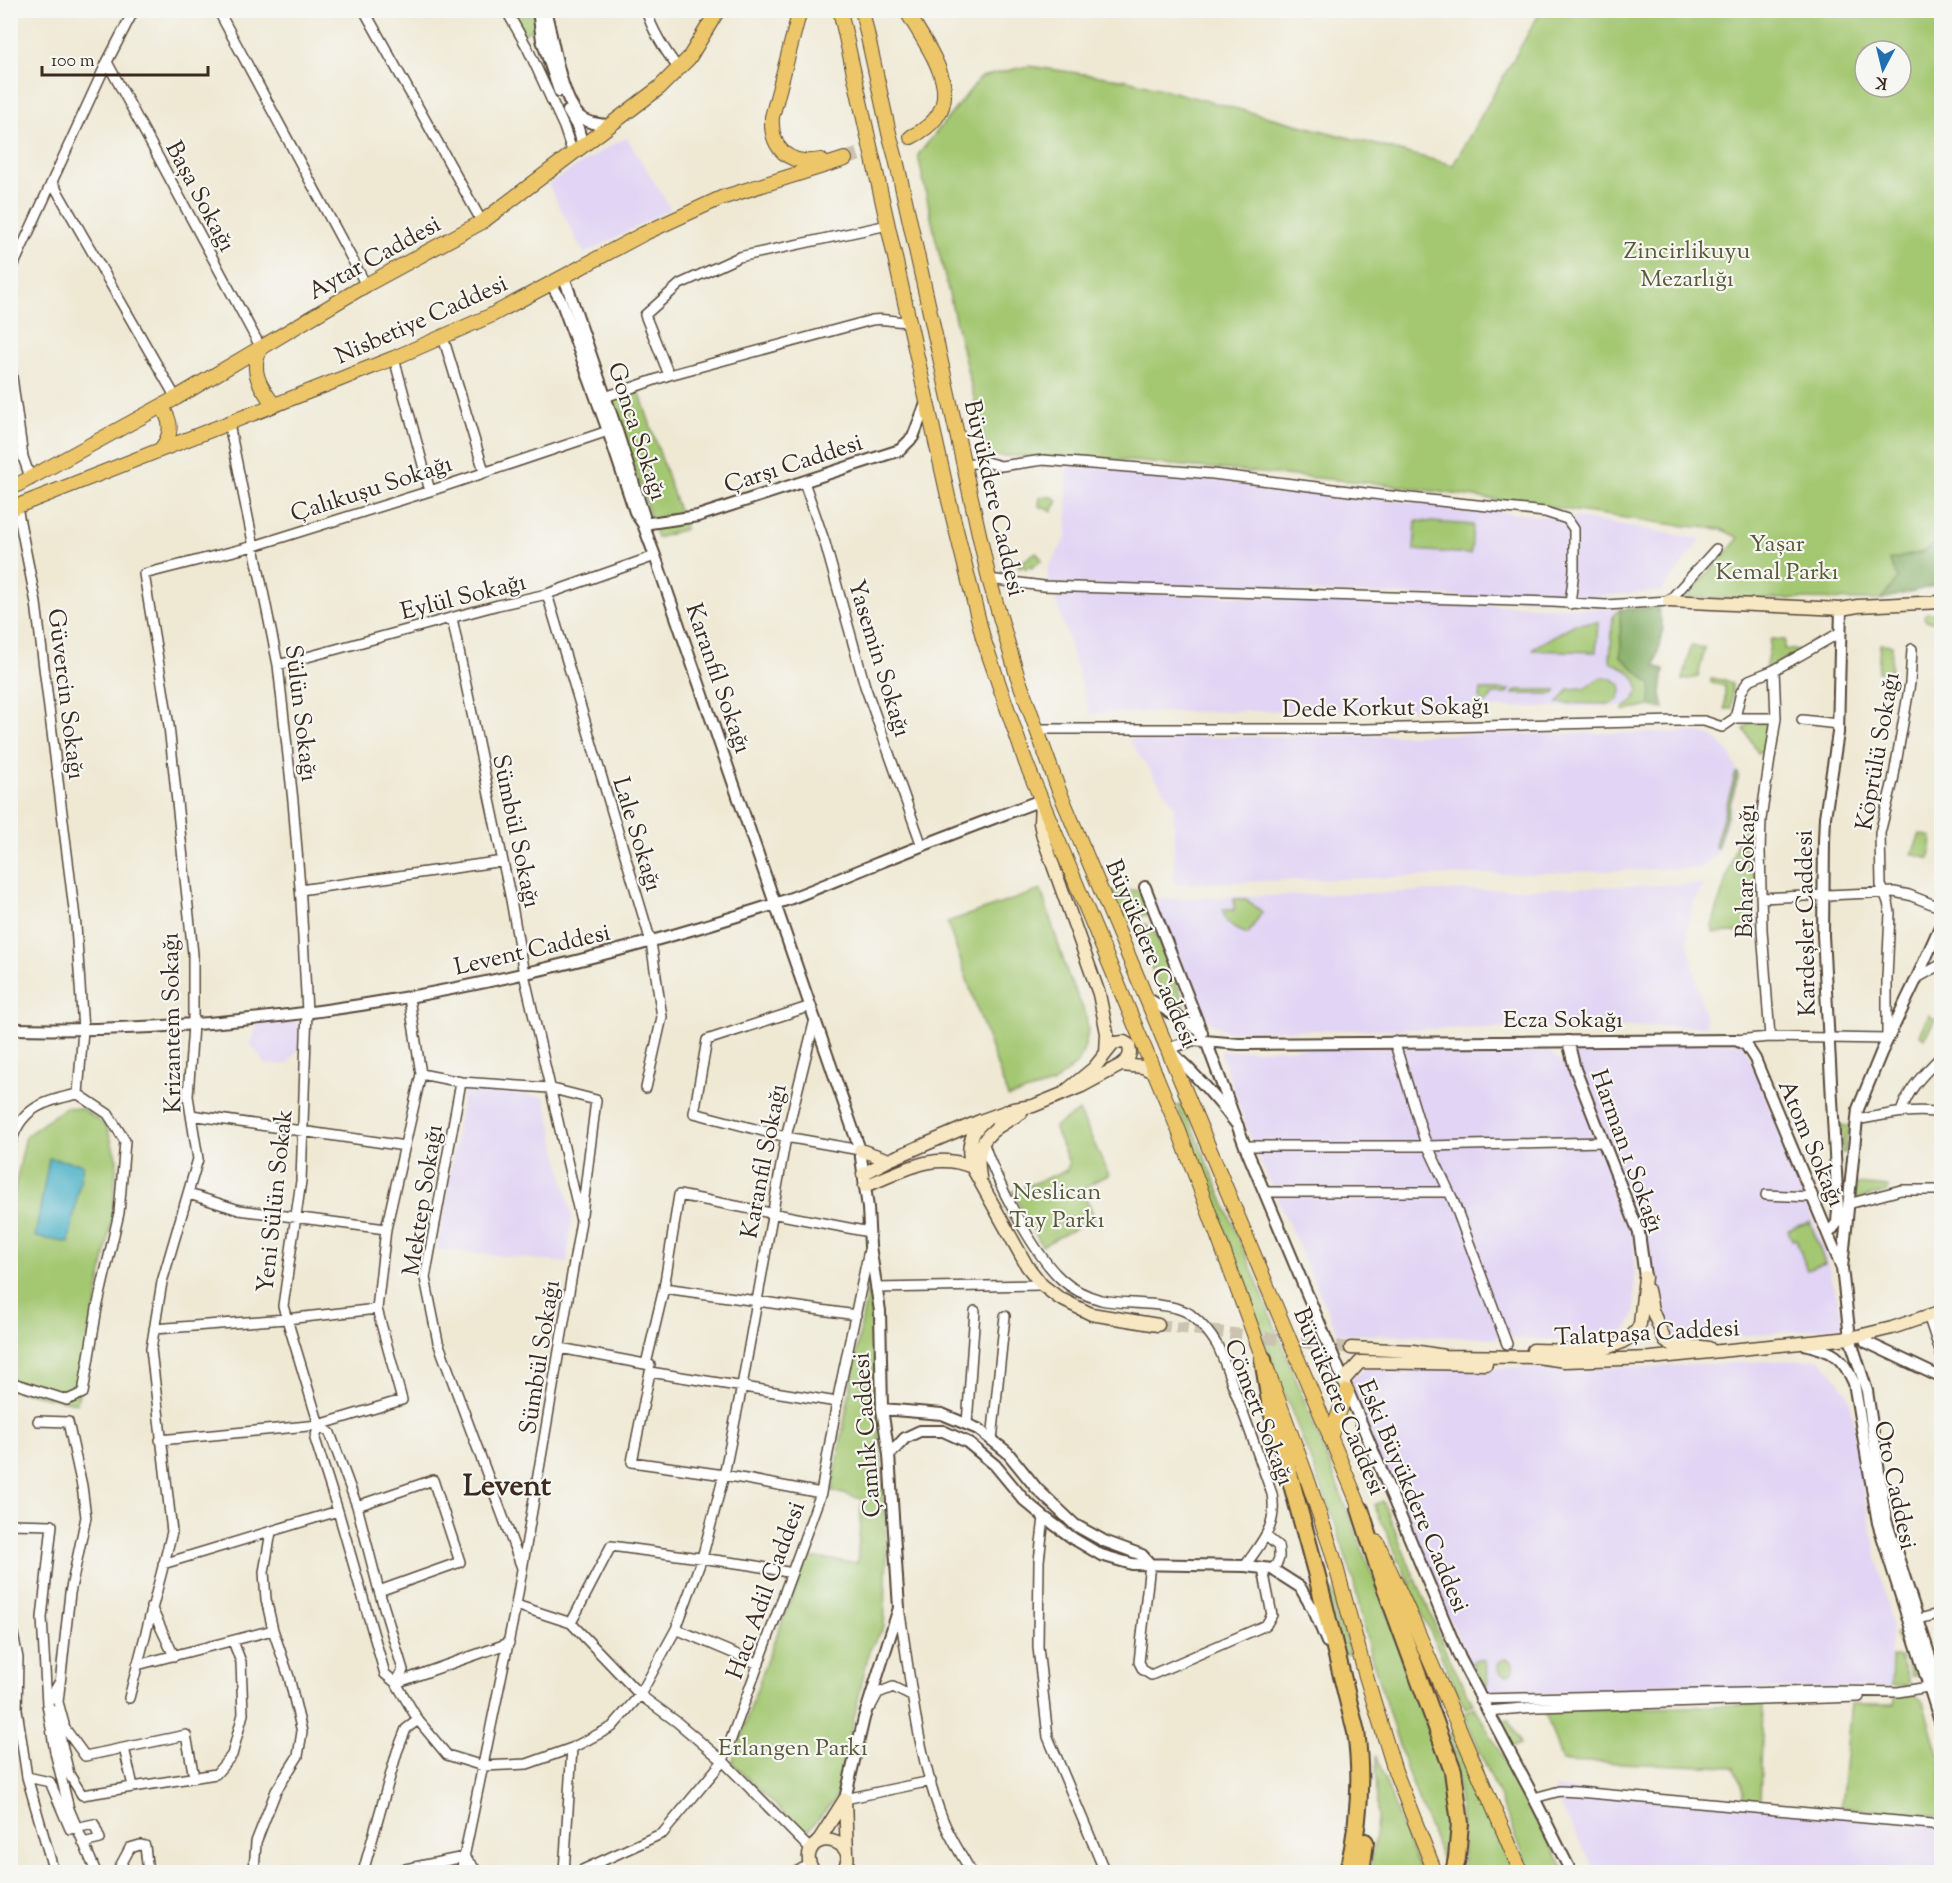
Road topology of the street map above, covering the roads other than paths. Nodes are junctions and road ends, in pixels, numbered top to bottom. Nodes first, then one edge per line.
1 (134, 10) edge
2 (218, 10) edge
3 (364, 10) edge
4 (506, 10) edge
5 (538, 10) edge
6 (545, 10) edge
7 (646, 10) edge
8 (718, 10) edge
9 (800, 10) edge
10 (840, 10) edge
11 (862, 10) edge
12 (906, 10) edge
13 (542, 40) junction
14 (527, 47) junction
15 (107, 62) junction
16 (679, 69) junction
17 (611, 125) junction
18 (911, 138) tunnel mouth
19 (578, 150) junction
20 (52, 182) junction
21 (482, 222) junction
22 (888, 225) junction
23 (10, 273) edge
24 (564, 277) junction
25 (551, 283) junction
26 (366, 285) junction
27 (910, 321) junction
28 (443, 337) junction
29 (261, 348) junction
30 (394, 358) junction
31 (10, 362) edge
32 (669, 375) junction
33 (605, 397) junction
34 (176, 398) junction
35 (927, 401) junction
36 (274, 405) junction
37 (161, 407) junction
38 (229, 424) junction
39 (612, 429) junction
40 (161, 449) junction
41 (963, 464) junction
42 (484, 471) junction
43 (31, 480) junction
44 (804, 482) junction
45 (10, 489) edge
46 (430, 491) junction
47 (14, 508) edge
48 (643, 524) junction
49 (254, 546) junction
50 (1716, 549) dead end
51 (655, 556) junction
52 (144, 574) joint
53 (989, 579) junction
54 (547, 594) junction
55 (1669, 601) junction
56 (1941, 602) edge
57 (1570, 604) junction
58 (1841, 609) junction
59 (452, 618) junction
60 (1841, 632) junction
61 (1912, 649) dead end
62 (278, 665) junction
63 (1774, 670) junction
64 (1734, 718) junction
65 (1776, 718) junction
66 (1802, 720) dead end
67 (1838, 724) junction
68 (1035, 729) junction
69 (1041, 800) junction
70 (922, 846) junction
71 (503, 861) junction
72 (1145, 887) dead end
73 (300, 890) junction
74 (1885, 893) junction
75 (1824, 896) junction
76 (1761, 898) junction
77 (775, 904) junction
78 (1941, 908) edge
79 (1941, 922) edge
80 (651, 942) junction
81 (1941, 964) edge
82 (524, 974) junction
83 (1917, 978) junction
84 (409, 998) junction
85 (1147, 998) junction
86 (811, 1006) junction
87 (307, 1012) junction
88 (815, 1017) junction
89 (193, 1025) junction
90 (10, 1029) edge
91 (82, 1030) junction
92 (1204, 1037) junction
93 (1770, 1037) junction
94 (1827, 1038) junction
95 (1887, 1039) junction
96 (1736, 1040) junction
97 (1394, 1041) junction
98 (1568, 1041) junction
99 (1168, 1049) junction
100 (1107, 1053) junction
101 (1941, 1055) edge
102 (1121, 1065) junction
103 (421, 1074) junction
104 (1156, 1074) junction
105 (461, 1082) junction
106 (549, 1088) junction
107 (646, 1088) dead end
108 (1066, 1091) junction
109 (78, 1094) junction
110 (1033, 1106) junction
111 (1901, 1112) junction
112 (1941, 1113) edge
113 (191, 1115) junction
114 (991, 1118) junction
115 (1857, 1120) junction
116 (1238, 1126) junction
117 (303, 1131) junction
118 (786, 1137) junction
119 (983, 1142) junction
120 (1604, 1142) junction
121 (405, 1146) junction
122 (1245, 1146) junction
123 (1428, 1146) junction
124 (10, 1148) edge
125 (860, 1150) junction
126 (889, 1160) junction
127 (972, 1167) junction
128 (864, 1180) junction
129 (984, 1186) junction
130 (1941, 1190) edge
131 (1265, 1192) junction
132 (1449, 1192) junction
133 (189, 1194) junction
134 (1766, 1195) dead end
135 (1811, 1197) junction
136 (1848, 1204) junction
137 (773, 1214) junction
138 (296, 1217) junction
139 (581, 1221) junction
140 (386, 1229) junction
141 (869, 1232) junction
142 (1827, 1234) junction
143 (870, 1246) junction
144 (1842, 1268) junction
145 (1645, 1277) junction
146 (1042, 1285) junction
147 (664, 1287) junction
148 (876, 1288) junction
149 (758, 1301) junction
150 (377, 1309) junction
151 (975, 1311) dead end
152 (1941, 1311) edge
153 (855, 1315) junction
154 (1005, 1316) dead end
155 (1928, 1316) junction
156 (286, 1319) junction
157 (1158, 1325) tunnel mouth
158 (154, 1329) junction
159 (1863, 1334) junction
160 (1850, 1338) junction
161 (1507, 1344) dead end
162 (1804, 1344) junction
163 (560, 1348) junction
164 (1351, 1348) tunnel mouth
165 (1413, 1351) junction
166 (1718, 1351) junction
167 (1941, 1357) edge
168 (1263, 1359) junction
169 (1565, 1360) junction
170 (648, 1368) junction
171 (1941, 1378) edge
172 (10, 1382) edge
173 (742, 1386) junction
174 (1345, 1386) junction
175 (837, 1402) junction
176 (882, 1408) junction
177 (38, 1421) dead end
178 (967, 1424) junction
179 (319, 1425) junction
180 (955, 1437) junction
181 (1330, 1438) junction
182 (160, 1440) junction
183 (992, 1440) junction
184 (889, 1455) junction
185 (723, 1475) junction
186 (821, 1493) junction
187 (1049, 1501) junction
188 (357, 1506) junction
189 (1360, 1509) junction
190 (338, 1511) junction
191 (1044, 1517) junction
192 (10, 1524) edge
193 (271, 1532) junction
194 (1266, 1536) junction
195 (702, 1558) junction
196 (163, 1564) junction
197 (1150, 1564) junction
198 (1245, 1566) junction
199 (1268, 1569) junction
200 (522, 1570) junction
201 (792, 1573) junction
202 (379, 1591) junction
203 (516, 1605) junction
204 (152, 1606) junction
205 (899, 1608) junction
206 (1941, 1613) edge
207 (1918, 1619) junction
208 (10, 1620) edge
209 (571, 1623) junction
210 (676, 1629) junction
211 (273, 1630) junction
212 (232, 1641) junction
213 (508, 1643) junction
214 (174, 1656) junction
215 (759, 1664) junction
216 (137, 1665) junction
217 (1937, 1665) edge
218 (62, 1678) junction
219 (396, 1683) junction
220 (1928, 1687) junction
221 (1941, 1694) edge
222 (640, 1695) junction
223 (911, 1696) junction
224 (1891, 1697) dead end
225 (129, 1698) dead end
226 (1480, 1699) junction
227 (47, 1704) junction
228 (1487, 1711) junction
229 (56, 1717) junction
230 (864, 1718) junction
231 (418, 1720) junction
232 (1941, 1728) edge
233 (65, 1729) junction
234 (1356, 1732) junction
235 (124, 1748) junction
236 (572, 1749) junction
237 (1360, 1758) junction
238 (723, 1761) junction
239 (483, 1766) junction
240 (27, 1777) junction
241 (194, 1777) junction
242 (931, 1781) junction
243 (134, 1786) junction
244 (1534, 1798) junction
245 (845, 1799) junction
246 (1941, 1825) edge
247 (77, 1827) junction
248 (83, 1843) junction
249 (814, 1847) junction
250 (464, 1857) junction
251 (847, 1865) edge
252 (1518, 1867) edge
253 (813, 1868) edge
254 (1454, 1871) edge
255 (54, 1872) edge
256 (96, 1872) edge
257 (117, 1872) edge
258 (148, 1872) edge
259 (254, 1872) edge
260 (363, 1872) edge
261 (390, 1872) edge
262 (461, 1872) edge
263 (478, 1872) edge
264 (564, 1872) edge
265 (578, 1872) edge
266 (796, 1872) edge
267 (971, 1872) edge
268 (1105, 1872) edge
269 (1348, 1872) edge
270 (1361, 1872) edge
271 (1435, 1872) edge
272 (1529, 1872) edge
273 (1571, 1872) edge

1 - 15 street
2 - 26 street
3 - 21 street
4 - 14 street
5 - 13 street
6 - 17 street
7 - 16 street
8 - 16 main road, Aytar Caddesi
9 - 24 main road, Nisbetiye Caddesi
10 - 22 main road, Büyükdere Caddesi, bridge
11 - 41 main road, Büyükdere Caddesi, bridge
12 - 18 main road
13 - 14 street
13 - 19 street
14 - 19 street
15 - 20 street
15 - 29 street, Başa Sokağı
16 - 17 main road, Aytar Caddesi
17 - 19 main road, Aytar Caddesi
19 - 21 main road, Aytar Caddesi
20 - 23 street
20 - 34 street
21 - 26 main road, Aytar Caddesi
22 - 27 main road, Büyükdere Caddesi
22 - 32 street
24 - 25 main road, Nisbetiye Caddesi
24 - 33 street, Gonca Sokağı
25 - 28 main road, Nisbetiye Caddesi
25 - 39 street, Gonca Sokağı
26 - 29 main road, Aytar Caddesi
27 - 32 street
27 - 35 main road, Büyükdere Caddesi
28 - 30 main road, Nisbetiye Caddesi
28 - 42 street
29 - 34 main road, Aytar Caddesi
29 - 36 main road
30 - 36 main road, Nisbetiye Caddesi
30 - 46 street
31 - 43 street
32 - 33 street
33 - 39 street, Gonca Sokağı
34 - 37 main road, Aytar Caddesi
35 - 44 street, Çarşı Caddesi
35 - 69 main road, Büyükdere Caddesi
36 - 38 main road, Nisbetiye Caddesi
37 - 40 main road
37 - 43 main road, Aytar Caddesi
38 - 40 main road, Nisbetiye Caddesi
38 - 49 street, Sülün Sokağı
39 - 42 street, Çalıkuşu Sokağı
39 - 48 street, Gonca Sokağı
40 - 47 main road, Nisbetiye Caddesi
41 - 53 main road, Büyükdere Caddesi
41 - 57 street
42 - 46 street, Çalıkuşu Sokağı
43 - 45 main road, Aytar Caddesi
44 - 48 street, Çarşı Caddesi
44 - 70 street, Yasemin Sokağı
46 - 49 street, Çalıkuşu Sokağı
47 - 91 street, Güvercin Sokağı
48 - 51 street, Gonca Sokağı
49 - 52 street, Çalıkuşu Sokağı
49 - 62 street, Sülün Sokağı
50 - 55 street
51 - 54 street, Eylül Sokağı
51 - 77 street, Karanfil Sokağı
52 - 89 street, Krizantem Sokağı
53 - 57 street
53 - 68 main road, Büyükdere Caddesi
54 - 59 street, Eylül Sokağı
54 - 80 street, Lale Sokağı
55 - 57 street
55 - 58 main road
56 - 58 main road
58 - 60 street, Kardeşler Caddesi
59 - 62 street, Eylül Sokağı
59 - 71 street, Sümbül Sokağı
60 - 63 street
60 - 67 street, Kardeşler Caddesi
61 - 74 street, Köprülü Sokağı
62 - 73 street, Sülün Sokağı
63 - 64 street
63 - 65 street, Bahar Sokağı
64 - 65 street, Dede Korkut Sokağı
64 - 68 street, Dede Korkut Sokağı
65 - 76 street, Bahar Sokağı
66 - 67 street
67 - 75 street, Kardeşler Caddesi
68 - 85 main road, Büyükdere Caddesi
69 - 70 street, Levent Caddesi
69 - 100 main road
69 - 104 main road, Büyükdere Caddesi
70 - 77 street, Levent Caddesi
71 - 73 street
71 - 82 street, Sümbül Sokağı
72 - 92 street, Eski Büyükdere Caddesi
73 - 87 street, Sülün Sokağı
74 - 75 street
74 - 78 street
74 - 95 street, Köprülü Sokağı
75 - 76 street
75 - 94 street, Kardeşler Caddesi
76 - 93 street, Bahar Sokağı
77 - 80 street, Levent Caddesi
77 - 86 street, Karanfil Sokağı
79 - 83 street
80 - 82 street, Levent Caddesi
80 - 107 street, Lale Sokağı
81 - 83 street
82 - 84 street, Levent Caddesi
82 - 106 street, Sümbül Sokağı
83 - 95 street
84 - 87 street, Levent Caddesi
84 - 103 street
85 - 92 street
85 - 99 main road, Büyükdere Caddesi
86 - 88 street, Karanfil Sokağı
86 - 118 street
87 - 89 street, Levent Caddesi
87 - 117 street, Yeni Sülün Sokak
88 - 118 street, Karanfil Sokağı
88 - 125 street, Çamlık Caddesi
89 - 91 street, Levent Caddesi
89 - 113 street, Krizantem Sokağı
90 - 91 street, Levent Caddesi
91 - 109 street, Güvercin Sokağı
92 - 97 street, Ecza Sokağı
92 - 99 street
92 - 116 street, Eski Büyükdere Caddesi
93 - 94 street, Ecza Sokağı
93 - 96 street, Ecza Sokağı
94 - 95 street, Ecza Sokağı
94 - 142 street, Kardeşler Caddesi
95 - 115 street
96 - 98 street, Ecza Sokağı
96 - 135 street, Atom Sokağı
97 - 98 street, Ecza Sokağı
97 - 123 street
98 - 120 street, Harman 1 Sokağı
99 - 104 main road
99 - 116 street
99 - 181 main road, Büyükdere Caddesi
100 - 102 main road
100 - 108 main road
101 - 111 street
102 - 104 main road
102 - 108 main road
103 - 105 street
103 - 121 street
104 - 168 main road, Büyükdere Caddesi
105 - 106 street
105 - 200 street, Mektep Sokağı
106 - 139 street, Sümbül Sokağı
106 - 139 street, Sümbül Sokağı
108 - 110 main road
109 - 124 street
109 - 172 street
110 - 114 main road
110 - 119 main road
111 - 112 street
111 - 115 street
113 - 117 street
113 - 133 street, Krizantem Sokağı
114 - 126 main road
114 - 127 main road
115 - 136 street
116 - 122 street, Eski Büyükdere Caddesi
117 - 121 street
117 - 138 street, Yeni Sülün Sokak
118 - 125 street
118 - 137 street, Karanfil Sokağı
119 - 129 main road
119 - 194 street, Cömert Sokağı
120 - 123 street
120 - 145 street, Harman 1 Sokağı
121 - 140 street
122 - 123 street
122 - 131 street, Eski Büyükdere Caddesi
123 - 132 street
125 - 126 main road
125 - 128 street, Çamlık Caddesi
126 - 128 main road
127 - 128 main road
127 - 129 main road
128 - 141 street, Çamlık Caddesi
129 - 146 main road
130 - 136 street
131 - 132 street
131 - 174 street, Eski Büyükdere Caddesi
132 - 161 street
133 - 138 street
133 - 158 street, Krizantem Sokağı
134 - 135 street
135 - 142 street, Atom Sokağı
136 - 144 street
137 - 141 street
137 - 147 street
137 - 149 street, Karanfil Sokağı
138 - 140 street
138 - 156 street, Yeni Sülün Sokak
139 - 163 street, Sümbül Sokağı
140 - 150 street
141 - 143 street, Çamlık Caddesi
142 - 144 street, Atom Sokağı
143 - 148 street, Çamlık Caddesi
143 - 153 street, Hacı Adil Caddesi
144 - 160 street, Oto Caddesi
145 - 165 main road
145 - 166 main road
146 - 148 street
146 - 157 main road
147 - 149 street
147 - 170 street
148 - 176 street, Çamlık Caddesi
149 - 153 street
149 - 173 street, Karanfil Sokağı
150 - 156 street
150 - 179 street
151 - 178 street
152 - 155 main road, Talatpaşa Caddesi
153 - 175 street, Hacı Adil Caddesi
154 - 183 street
155 - 159 main road, Talatpaşa Caddesi
155 - 167 street
156 - 158 street
156 - 179 street, Yeni Sülün Sokak
158 - 182 street, Krizantem Sokağı
159 - 160 main road, Talatpaşa Caddesi
159 - 171 street
160 - 162 main road, Talatpaşa Caddesi
160 - 207 street, Oto Caddesi
162 - 166 main road, Talatpaşa Caddesi
162 - 220 street, Oto Caddesi
163 - 170 street
163 - 200 street, Sümbül Sokağı
164 - 165 main road, Talatpaşa Caddesi
165 - 169 main road, Talatpaşa Caddesi
166 - 169 main road, Talatpaşa Caddesi
168 - 234 highway
168 - 271 main road, Büyükdere Caddesi
169 - 174 main road
170 - 173 street
170 - 185 street
173 - 175 street
173 - 185 street, Karanfil Sokağı
174 - 181 main road
174 - 226 street, Eski Büyükdere Caddesi
175 - 186 street, Hacı Adil Caddesi
176 - 178 street
176 - 184 street, Çamlık Caddesi
177 - 218 street
178 - 180 street
178 - 183 street
179 - 182 street
179 - 188 street
179 - 190 street, Karanfil Sokağı
180 - 184 street
180 - 191 street
181 - 189 main road, Büyükdere Caddesi
182 - 196 street, Krizantem Sokağı
183 - 187 street
184 - 205 street, Çamlık Caddesi
185 - 186 street
185 - 195 street, Karanfil Sokağı
186 - 201 street, Hacı Adil Caddesi
187 - 191 street
187 - 197 street
188 - 202 street
188 - 202 street
189 - 252 main road, Büyükdere Caddesi
189 - 254 highway
190 - 193 street
190 - 219 street, Karanfil Sokağı
191 - 197 street
191 - 268 street
192 - 227 street
193 - 196 street
193 - 211 street
194 - 198 street, Cömert Sokağı
194 - 199 street
195 - 201 street
195 - 209 street
195 - 210 street, Karanfil Sokağı
196 - 204 street, Krizantem Sokağı
197 - 198 street
197 - 199 street
198 - 199 street
199 - 234 street
200 - 203 street, Sümbül Sokağı
201 - 215 street, Hacı Adil Caddesi
202 - 219 street
203 - 209 street
203 - 213 street, Sümbül Sokağı
204 - 214 street
204 - 216 street, Krizantem Sokağı
205 - 223 street
205 - 230 street, Çamlık Caddesi
206 - 207 street
207 - 217 street, Oto Caddesi
208 - 240 street
209 - 222 street
210 - 215 street
210 - 222 street, Karanfil Sokağı
211 - 212 street
211 - 259 street
212 - 214 street
212 - 241 street
213 - 219 street
213 - 239 street, Sümbül Sokağı
214 - 216 street
215 - 238 street, Hacı Adil Caddesi
216 - 225 street, Krizantem Sokağı
217 - 221 street, Oto Caddesi
218 - 227 street
218 - 233 street
219 - 231 street, Karanfil Sokağı
220 - 226 street
220 - 232 street, Oto Caddesi
222 - 236 street, Karanfil Sokağı
222 - 238 street
223 - 230 street
223 - 242 street
224 - 228 street
226 - 228 street, Eski Büyükdere Caddesi
227 - 229 street
227 - 247 street
228 - 244 street, Eski Büyükdere Caddesi
229 - 233 street
229 - 243 street
230 - 245 street, Çamlık Caddesi
231 - 239 street, Karanfil Sokağı
231 - 260 street
233 - 235 street
234 - 237 highway
235 - 241 street
235 - 243 street
236 - 239 street, Karanfil Sokağı
236 - 264 street
237 - 269 highway
237 - 270 highway
238 - 249 street
238 - 265 street, Hacı Adil Caddesi
239 - 250 street, Sümbül Sokağı
240 - 247 street
240 - 255 street
241 - 243 street
242 - 245 street
242 - 267 street
244 - 246 street
244 - 273 street, Eski Büyükdere Caddesi
245 - 249 main road, Çamlık Caddesi
245 - 251 main road
247 - 248 street
247 - 248 street
248 - 256 street
249 - 251 main road
249 - 253 main road
250 - 261 street
250 - 262 street, Sümbül Sokağı
250 - 263 street
252 - 272 street
253 - 266 street
257 - 258 street

